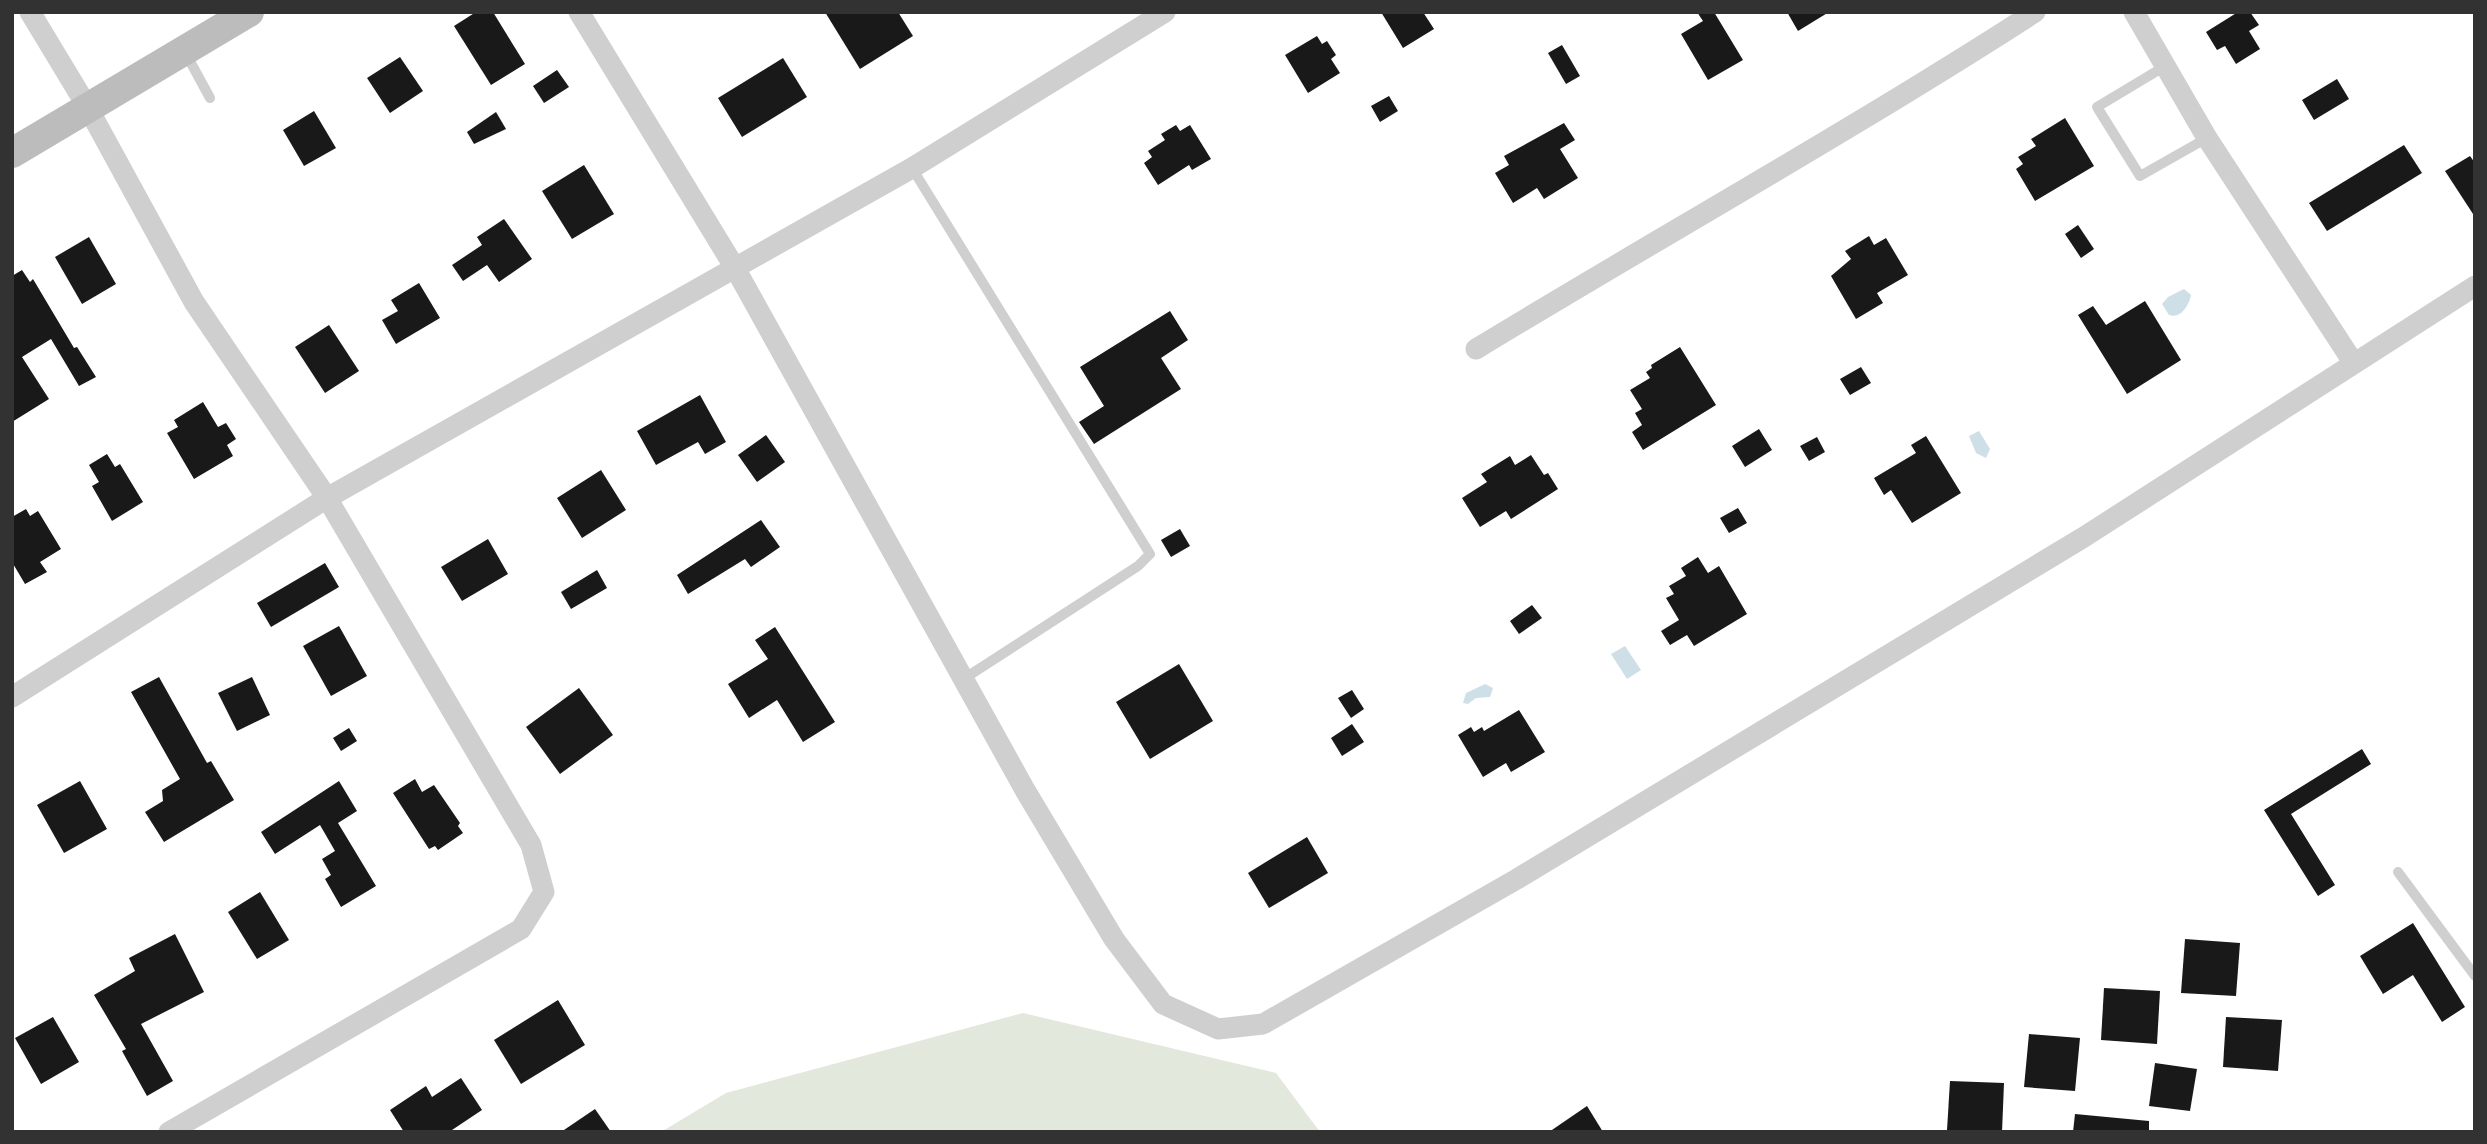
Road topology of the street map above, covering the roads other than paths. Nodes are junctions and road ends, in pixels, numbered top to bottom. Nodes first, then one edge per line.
1 (30, 12) edge
2 (249, 12) edge
3 (579, 12) edge
4 (1165, 12) edge
5 (2035, 12) edge
6 (2134, 12) edge
7 (185, 52) junction
8 (2167, 65) junction
9 (210, 98) dead end
10 (88, 108) junction
11 (2207, 138) junction
12 (12, 153) edge
13 (912, 168) junction
14 (735, 268) junction
15 (2475, 286) edge
16 (1476, 349) dead end
17 (2353, 362) junction
18 (327, 498) junction
19 (965, 678) junction
20 (12, 696) edge
21 (2398, 872) dead end
22 (2475, 976) edge
23 (169, 1132) edge

1 - 10 street
2 - 7 street
3 - 14 street
4 - 13 street
5 - 16 street
6 - 8 street
7 - 9 lane
7 - 10 street
8 - 11 street
8 - 11 lane
10 - 12 street
10 - 18 street
11 - 17 street
13 - 14 street
13 - 19 lane
14 - 18 street
14 - 19 street
15 - 17 street
17 - 19 street
18 - 20 street
18 - 23 street
21 - 22 lane

